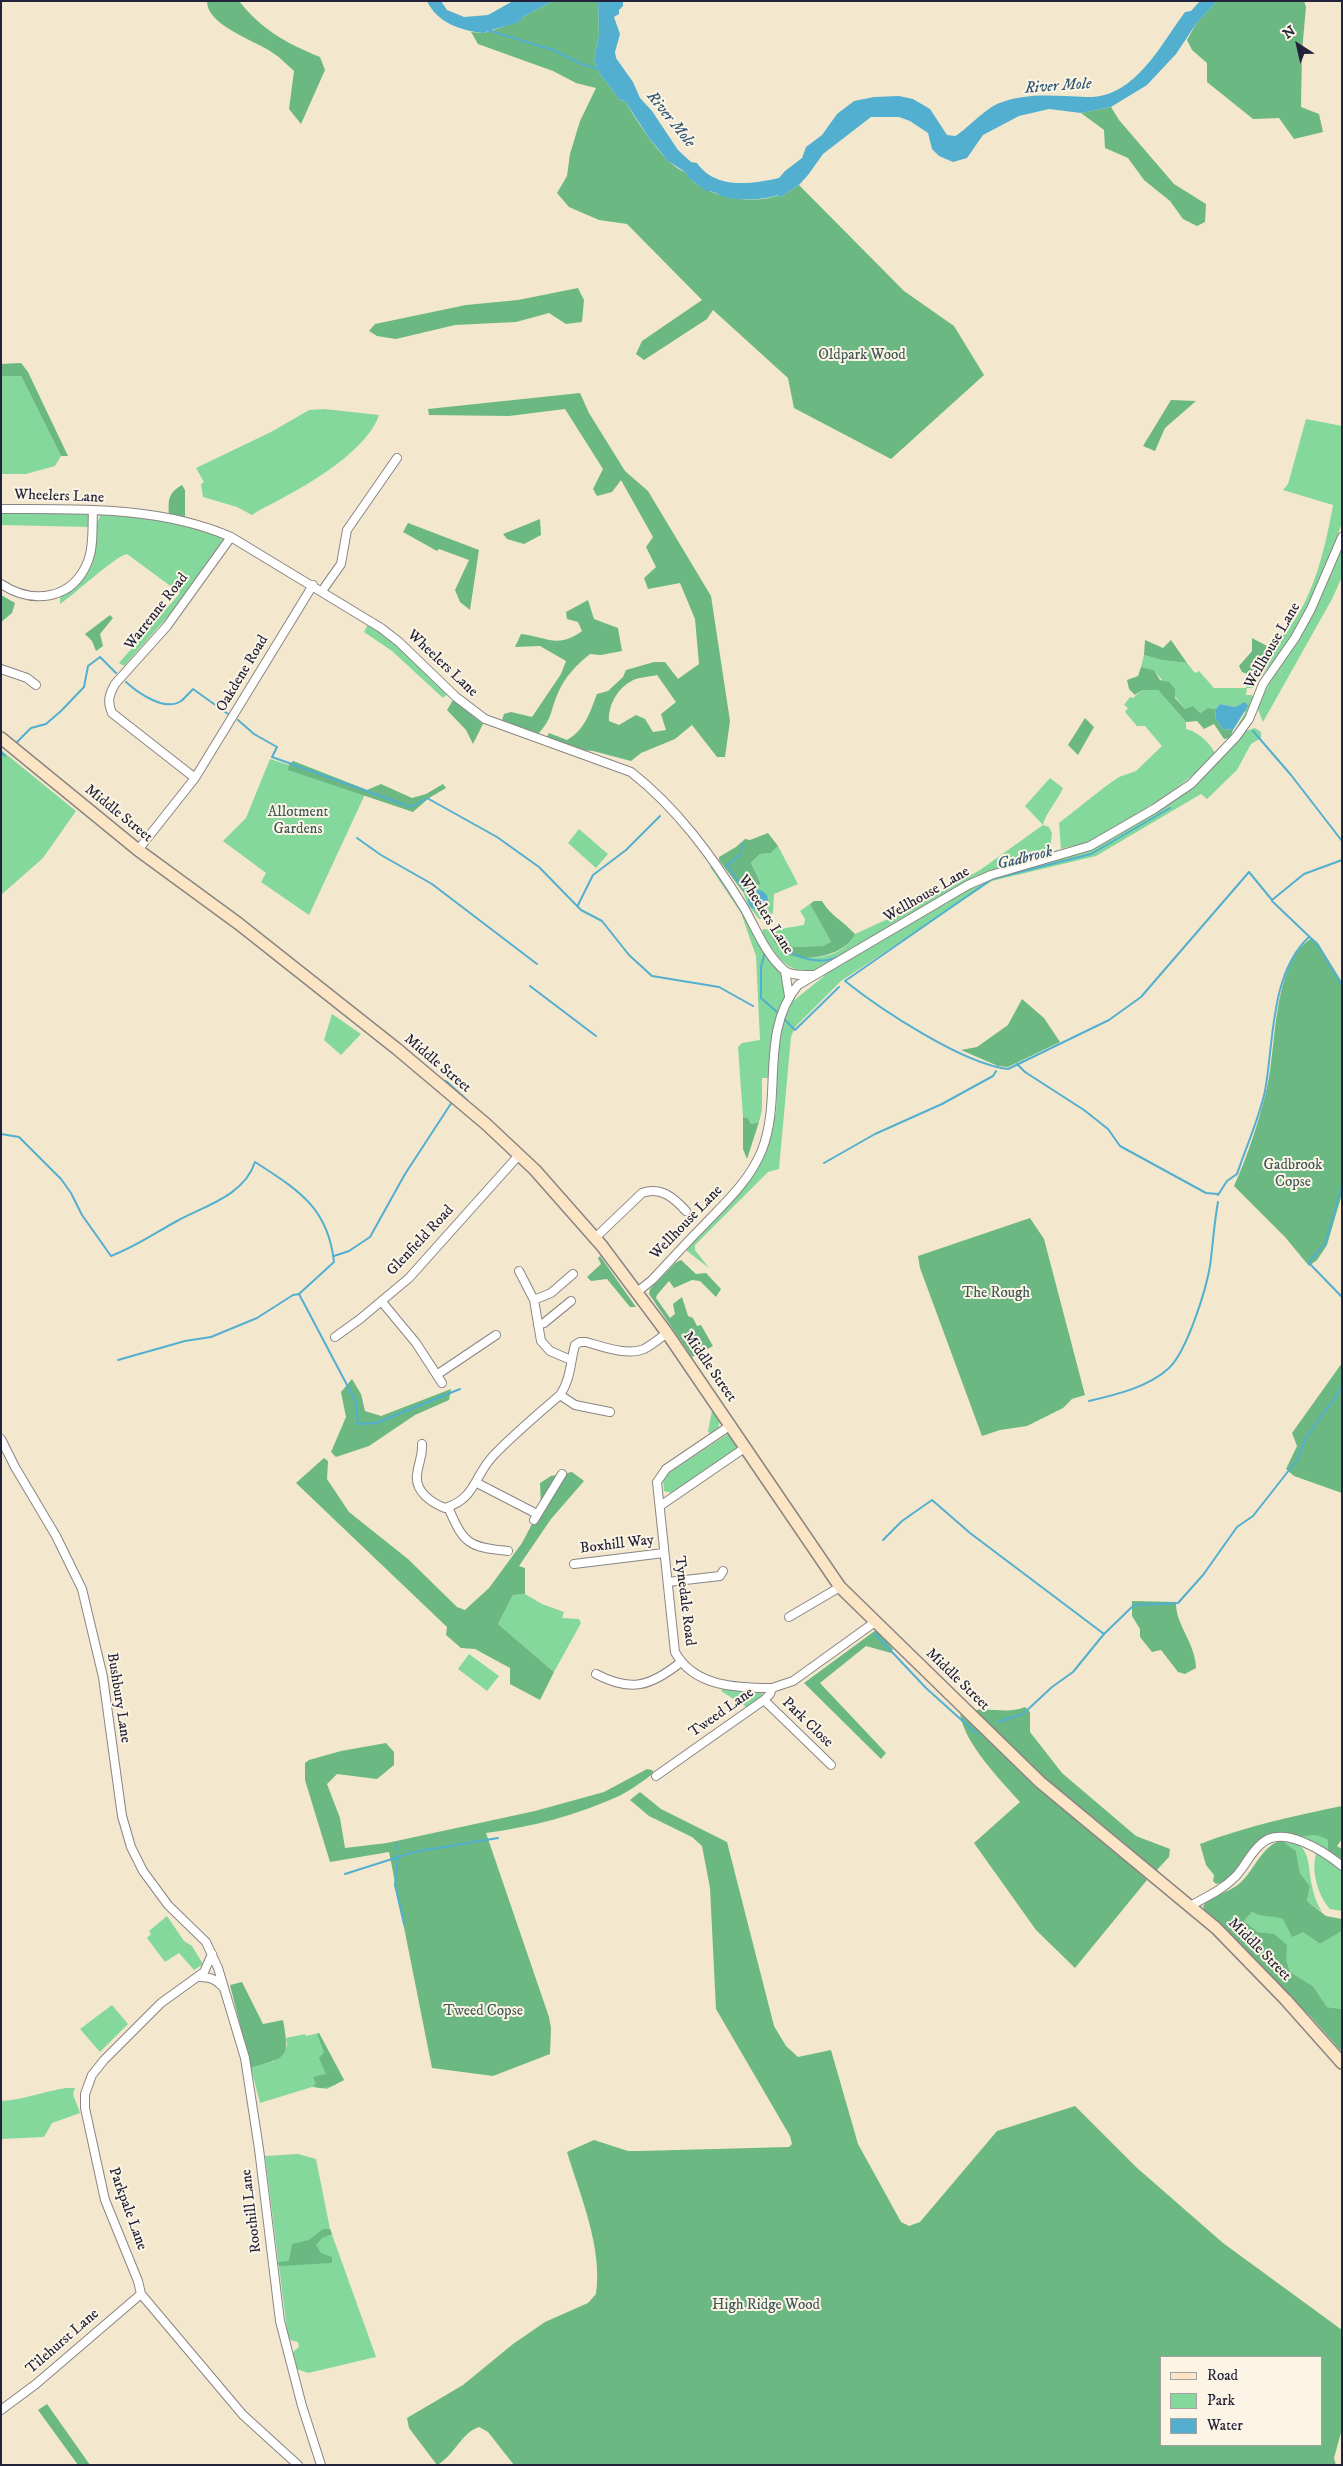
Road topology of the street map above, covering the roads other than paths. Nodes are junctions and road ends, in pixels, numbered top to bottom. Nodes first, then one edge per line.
1 (397, 458) dead end
2 (1, 509) edge
3 (93, 510) junction
4 (231, 538) junction
5 (1342, 538) edge
6 (1, 584) edge
7 (313, 585) junction
8 (322, 591) junction
9 (1, 669) edge
10 (36, 685) dead end
11 (1, 738) edge
12 (195, 778) junction
13 (138, 850) junction
14 (785, 971) junction
15 (813, 975) junction
16 (789, 996) junction
17 (519, 1155) junction
18 (686, 1211) dead end
19 (595, 1238) junction
20 (519, 1271) dead end
21 (573, 1274) dead end
22 (637, 1292) junction
23 (534, 1300) junction
24 (570, 1301) dead end
25 (382, 1302) junction
26 (538, 1325) junction
27 (667, 1333) junction
28 (496, 1335) dead end
29 (335, 1337) dead end
30 (571, 1360) junction
31 (438, 1374) junction
32 (442, 1383) dead end
33 (560, 1395) junction
34 (610, 1412) dead end
35 (731, 1425) junction
36 (1, 1438) edge
37 (422, 1444) dead end
38 (746, 1447) junction
39 (562, 1474) dead end
40 (477, 1483) junction
41 (660, 1506) junction
42 (448, 1507) junction
43 (508, 1552) dead end
44 (664, 1553) junction
45 (574, 1564) dead end
46 (723, 1571) dead end
47 (668, 1582) junction
48 (840, 1587) junction
49 (789, 1617) dead end
50 (875, 1622) junction
51 (681, 1662) junction
52 (596, 1674) dead end
53 (772, 1688) junction
54 (764, 1700) junction
55 (831, 1765) dead end
56 (656, 1776) dead end
57 (1342, 1866) edge
58 (1190, 1906) junction
59 (212, 1954) junction
60 (199, 1977) junction
61 (224, 1988) junction
62 (1342, 2063) edge
63 (141, 2294) junction
64 (1, 2410) edge
65 (298, 2465) edge
66 (321, 2465) edge

1 - 8 street
2 - 3 street, Wheelers Lane
3 - 4 street, Wheelers Lane
3 - 6 street
4 - 7 street, Wheelers Lane
4 - 12 street, Warrenne Road
5 - 15 street, Wellhouse Lane
7 - 8 street, Wheelers Lane
7 - 12 street, Oakdene Road
8 - 14 street, Wheelers Lane
9 - 10 street
11 - 13 street, Middle Street
12 - 13 street, Oakdene Road
13 - 17 street, Middle Street
14 - 15 street, Wheelers Lane
14 - 16 street, Wheelers Lane
15 - 16 street, Wellhouse Lane
16 - 22 street, Wellhouse Lane
17 - 19 street, Middle Street
17 - 25 street, Glenfield Road
18 - 19 street
19 - 22 street, Middle Street
20 - 23 street
21 - 23 street
22 - 27 street, Middle Street
23 - 26 street
24 - 26 street
25 - 29 street, Glenfield Road
25 - 31 street
26 - 30 street
27 - 30 street
27 - 35 street, Middle Street
28 - 31 street
30 - 33 street
31 - 32 street
33 - 34 street
33 - 40 street
35 - 38 street, Middle Street
35 - 41 street, Tynedale Road
36 - 59 street, Bushbury Lane
37 - 42 street
38 - 41 street
38 - 48 street, Middle Street
39 - 40 street
40 - 42 street
41 - 44 street, Tynedale Road
42 - 43 street
44 - 45 street, Boxhill Way
44 - 47 street, Tynedale Road
46 - 47 street
47 - 51 street, Tynedale Road
48 - 49 street
48 - 50 street, Middle Street
50 - 53 street, Tweed Lane
50 - 58 street, Middle Street
51 - 52 street
51 - 53 street, Tynedale Road
53 - 54 street, Tweed Lane
54 - 55 street, Park Close
54 - 56 street, Tweed Lane
57 - 58 street
58 - 62 street, Middle Street
59 - 60 street, Parkpale Lane
59 - 61 street, Roothill Lane
60 - 61 street
60 - 63 street, Parkpale Lane
61 - 66 street, Roothill Lane
63 - 64 street, Tilehurst Lane
63 - 65 street, Parkpale Lane

